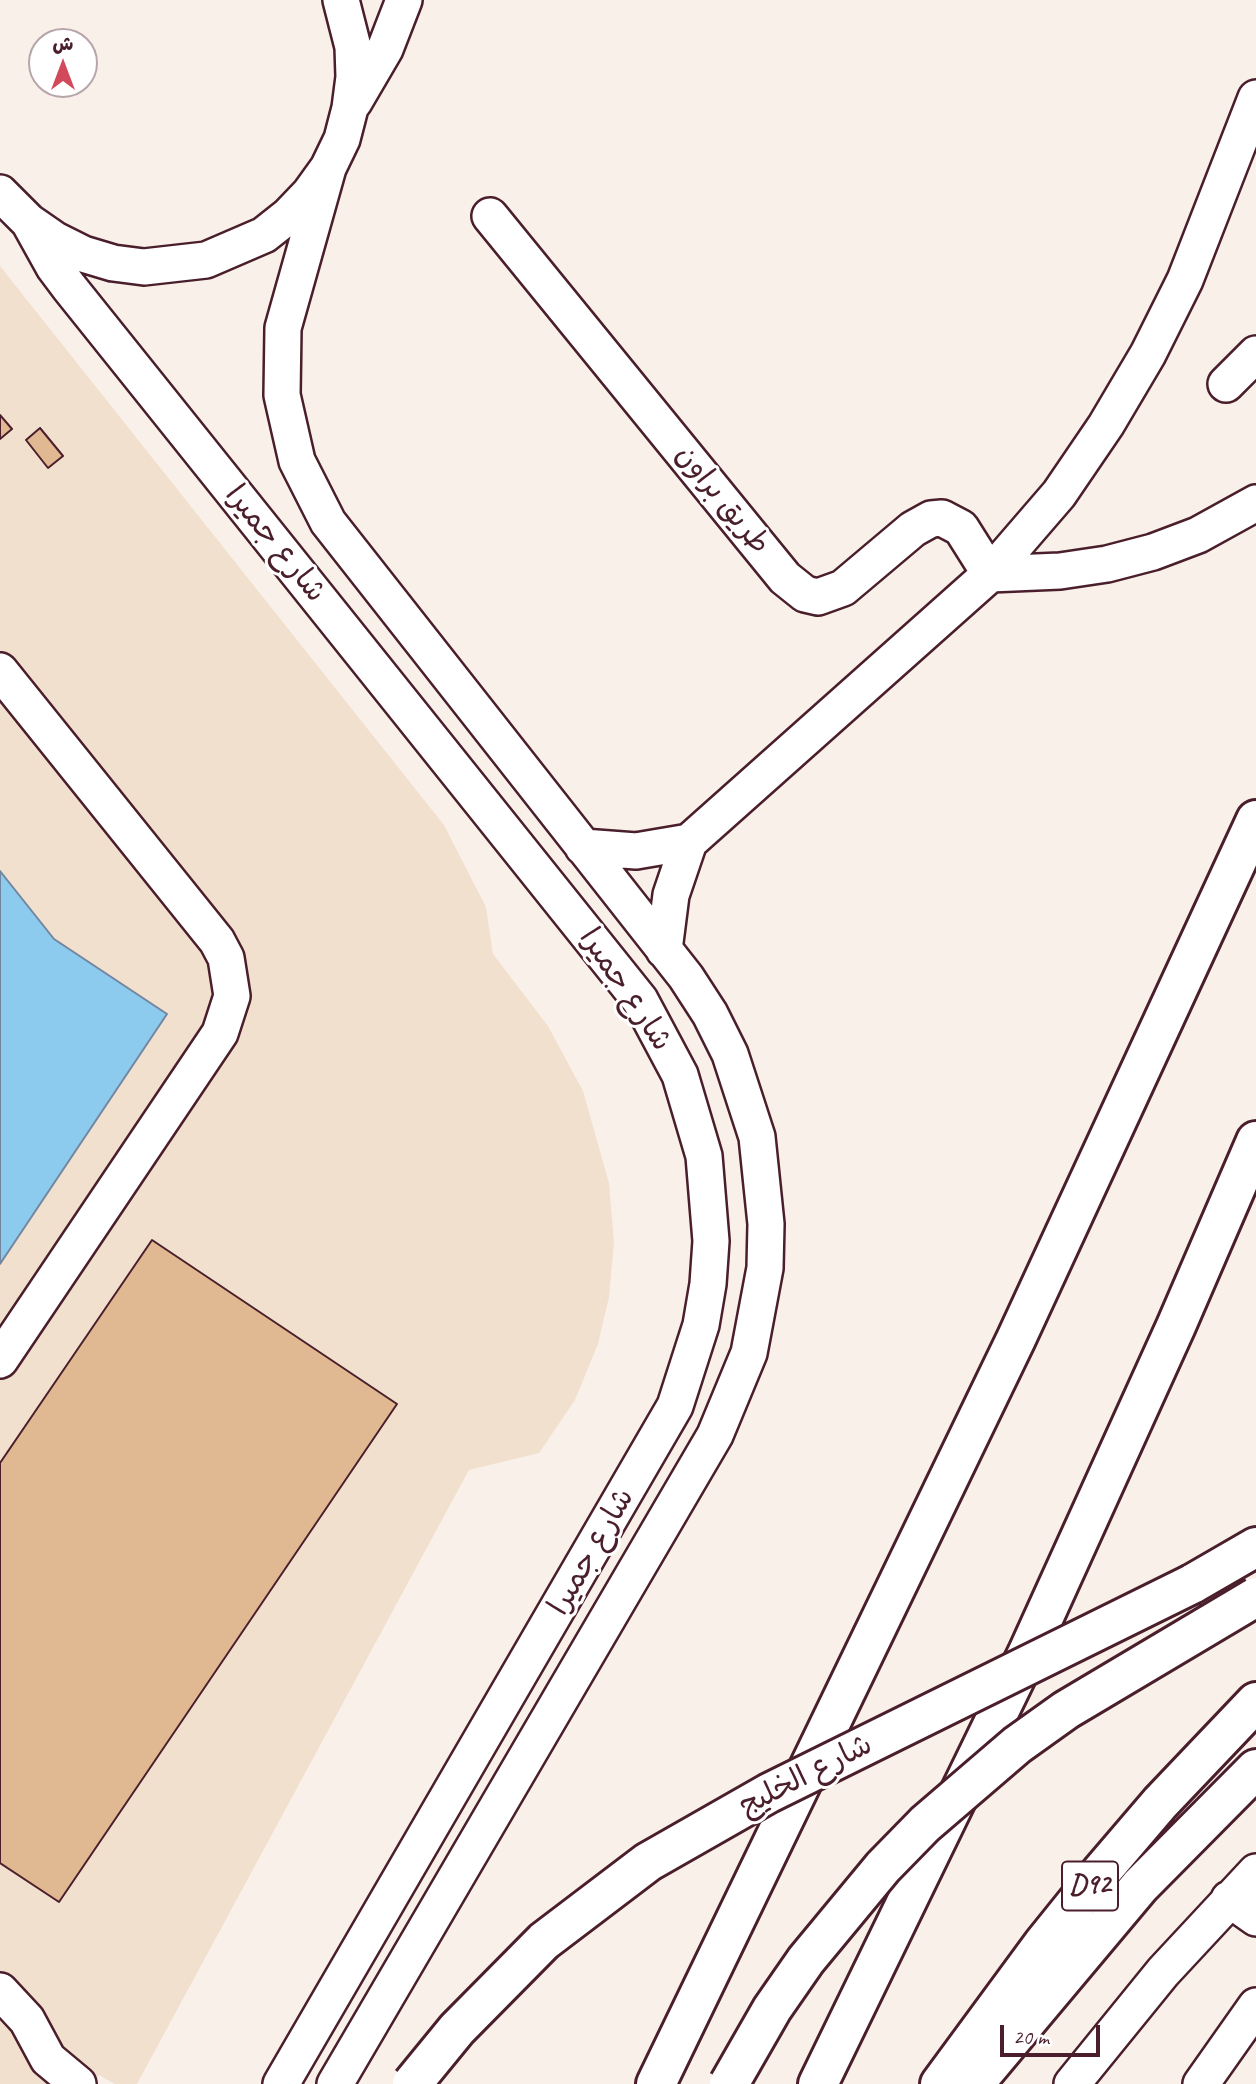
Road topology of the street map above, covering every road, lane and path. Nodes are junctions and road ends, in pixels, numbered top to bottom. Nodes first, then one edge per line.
1 (341, 0) edge
2 (404, 0) edge
3 (1256, 99) edge
4 (350, 108) junction
5 (328, 168) junction
6 (0, 192) edge
7 (490, 216) dead end
8 (29, 222) junction
9 (1256, 354) edge
10 (1226, 384) dead end
11 (1256, 503) edge
12 (990, 575) junction
13 (0, 671) edge
14 (1256, 820) edge
15 (689, 842) junction
16 (583, 847) junction
17 (664, 950) junction
18 (1256, 1141) edge
19 (0, 1360) edge
20 (1256, 1547) edge
21 (1256, 1597) edge
22 (1256, 1702) edge
23 (1256, 1769) edge
24 (1256, 1871) edge
25 (1242, 1908) edge
26 (0, 1991) edge
27 (1256, 2006) edge
28 (78, 2084) edge
29 (282, 2084) edge
30 (335, 2084) edge
31 (412, 2084) edge
32 (656, 2084) edge
33 (729, 2084) edge
34 (818, 2084) edge
35 (940, 2084) edge
36 (975, 2084) edge
37 (1072, 2084) edge
38 (1201, 2084) edge

1 - 4 street
2 - 4 street
3 - 12 street
4 - 5 street
5 - 8 street
5 - 16 street, شارع جميرا
6 - 8 street
7 - 12 street, طريق براون
8 - 29 street, شارع جميرا
9 - 10 street
11 - 12 street
12 - 15 street
13 - 19 street
14 - 32 main road
15 - 16 street
15 - 17 street
16 - 17 street, شارع جميرا
17 - 30 street, شارع جميرا
18 - 34 main road
20 - 31 main road, شارع الخليج, bridge
21 - 33 main road, bridge
22 - 35 main road, D92
23 - 36 main road
24 - 25 street
25 - 37 street
26 - 28 street
27 - 38 street

